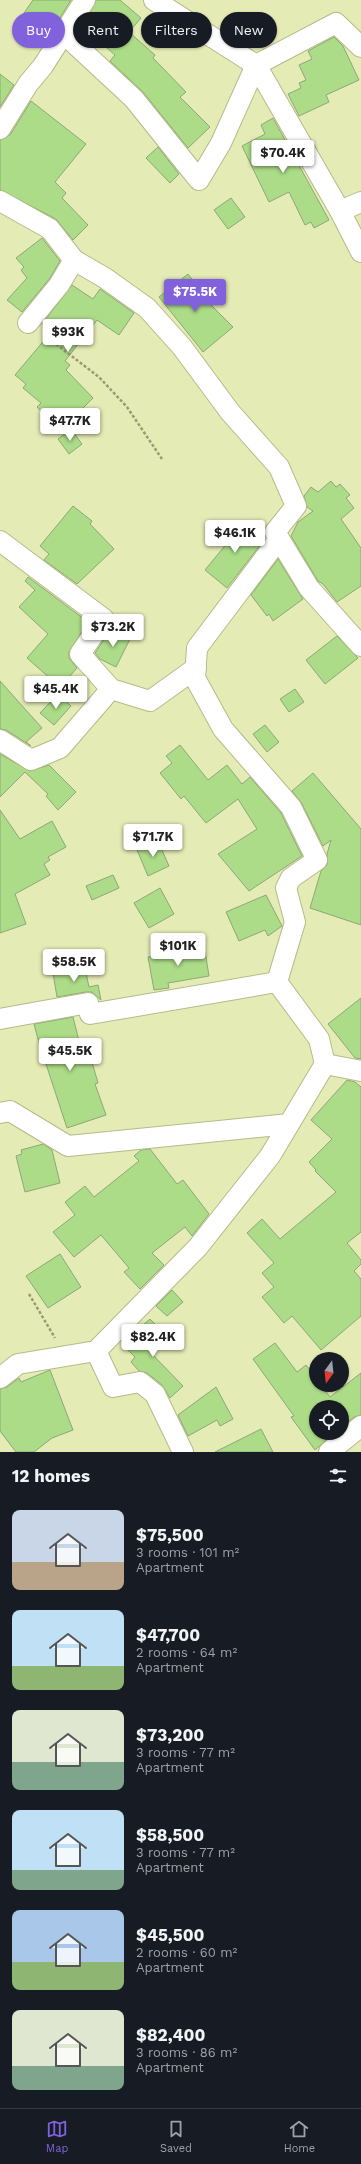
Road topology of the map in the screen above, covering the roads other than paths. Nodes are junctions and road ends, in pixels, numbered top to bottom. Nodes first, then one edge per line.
1 (85, 0) edge
2 (154, 0) edge
3 (65, 30) edge
4 (65, 35) edge
5 (361, 47) edge
6 (54, 48) edge
7 (256, 64) junction
8 (0, 129) edge
9 (0, 200) edge
10 (361, 202) edge
11 (340, 211) junction
12 (361, 252) edge
13 (74, 260) junction
14 (28, 323) road end
15 (279, 539) junction
16 (0, 541) edge
17 (361, 646) edge
18 (196, 668) junction
19 (111, 689) junction
20 (0, 740) edge
21 (277, 982) junction
22 (0, 1019) edge
23 (325, 1064) junction
24 (361, 1071) edge
25 (0, 1113) edge
26 (289, 1124) junction
27 (96, 1351) junction
28 (0, 1378) edge
29 (361, 1426) edge
30 (183, 1452) edge
31 (329, 1452) edge

1 - 3 street
2 - 7 street
4 - 7 street
5 - 7 street
6 - 8 street
7 - 11 street
9 - 13 street
10 - 11 street
11 - 12 street
13 - 14 street
13 - 15 street
15 - 17 street
15 - 18 street
16 - 19 street
18 - 19 street
18 - 21 street
19 - 20 street
21 - 22 street
21 - 23 street
23 - 24 street
23 - 26 street
25 - 26 street
26 - 27 street
27 - 28 street
27 - 30 street
29 - 31 street

